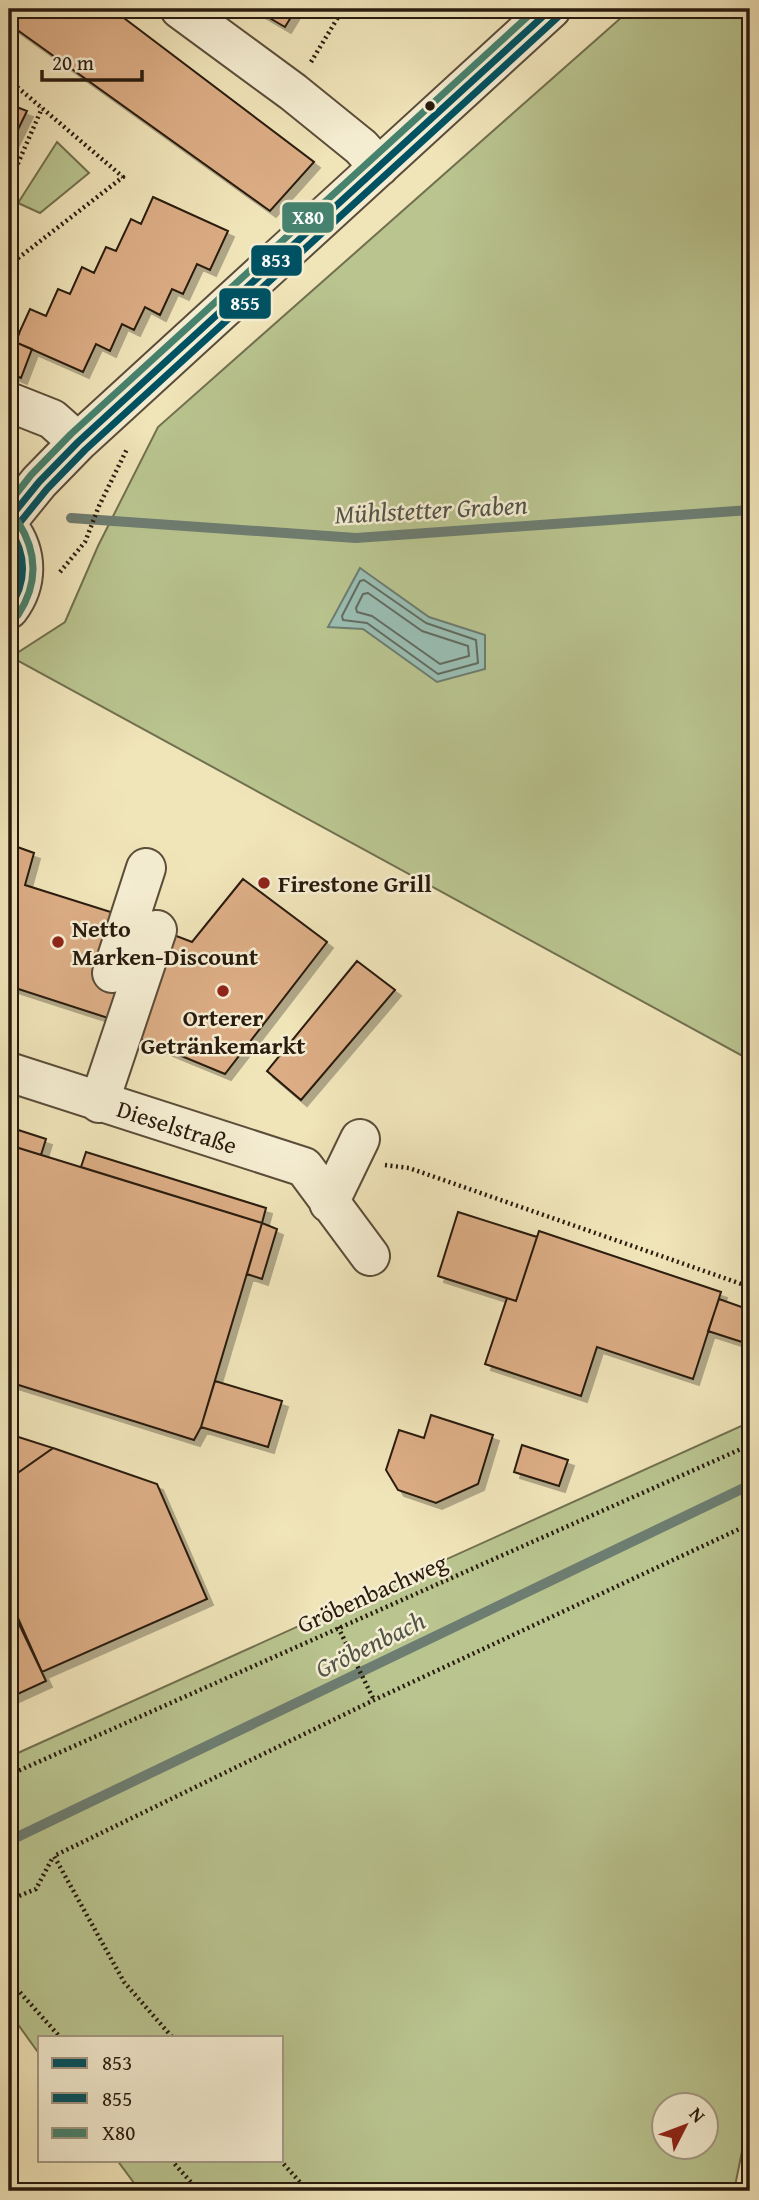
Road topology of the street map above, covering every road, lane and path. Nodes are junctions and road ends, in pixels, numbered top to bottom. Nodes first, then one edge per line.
1 (180, 9) edge
2 (343, 9) edge
3 (551, 9) edge
4 (9, 80) edge
5 (293, 92) junction
6 (42, 108) junction
7 (379, 167) junction
8 (9, 184) edge
9 (9, 260) edge
10 (9, 402) edge
11 (78, 442) junction
12 (99, 506) dead end
13 (9, 519) edge
14 (9, 528) edge
15 (56, 576) dead end
16 (9, 609) edge
17 (146, 868) dead end
18 (157, 930) dead end
19 (112, 973) dead end
20 (9, 1072) edge
21 (99, 1102) junction
22 (357, 1147) joint
23 (329, 1203) junction
24 (361, 1254) dead end
25 (750, 1287) edge
26 (750, 1445) edge
27 (750, 1524) edge
28 (338, 1627) junction
29 (374, 1700) junction
30 (9, 1775) edge
31 (54, 1856) junction
32 (9, 1900) edge
33 (9, 1980) edge
34 (59, 2036) edge
35 (172, 2036) edge
36 (173, 2162) edge
37 (282, 2162) edge
38 (199, 2191) edge
39 (308, 2191) edge

1 - 5 street
2 - 5 path
3 - 7 street
4 - 6 path
5 - 7 street
6 - 8 path
6 - 9 path
7 - 11 street
10 - 11 street
11 - 13 street
12 - 15 path
14 - 16 street
17 - 19 street
18 - 21 street
20 - 21 street, Dieselstraße
21 - 23 street, Dieselstraße
22 - 23 street
22 - 25 path
23 - 24 street, Dieselstraße
26 - 28 path, Gröbenbachweg
27 - 29 path
28 - 29 path
28 - 30 path, Gröbenbachweg
29 - 31 path
31 - 32 path
31 - 35 path
33 - 34 path
36 - 38 path
37 - 39 path

